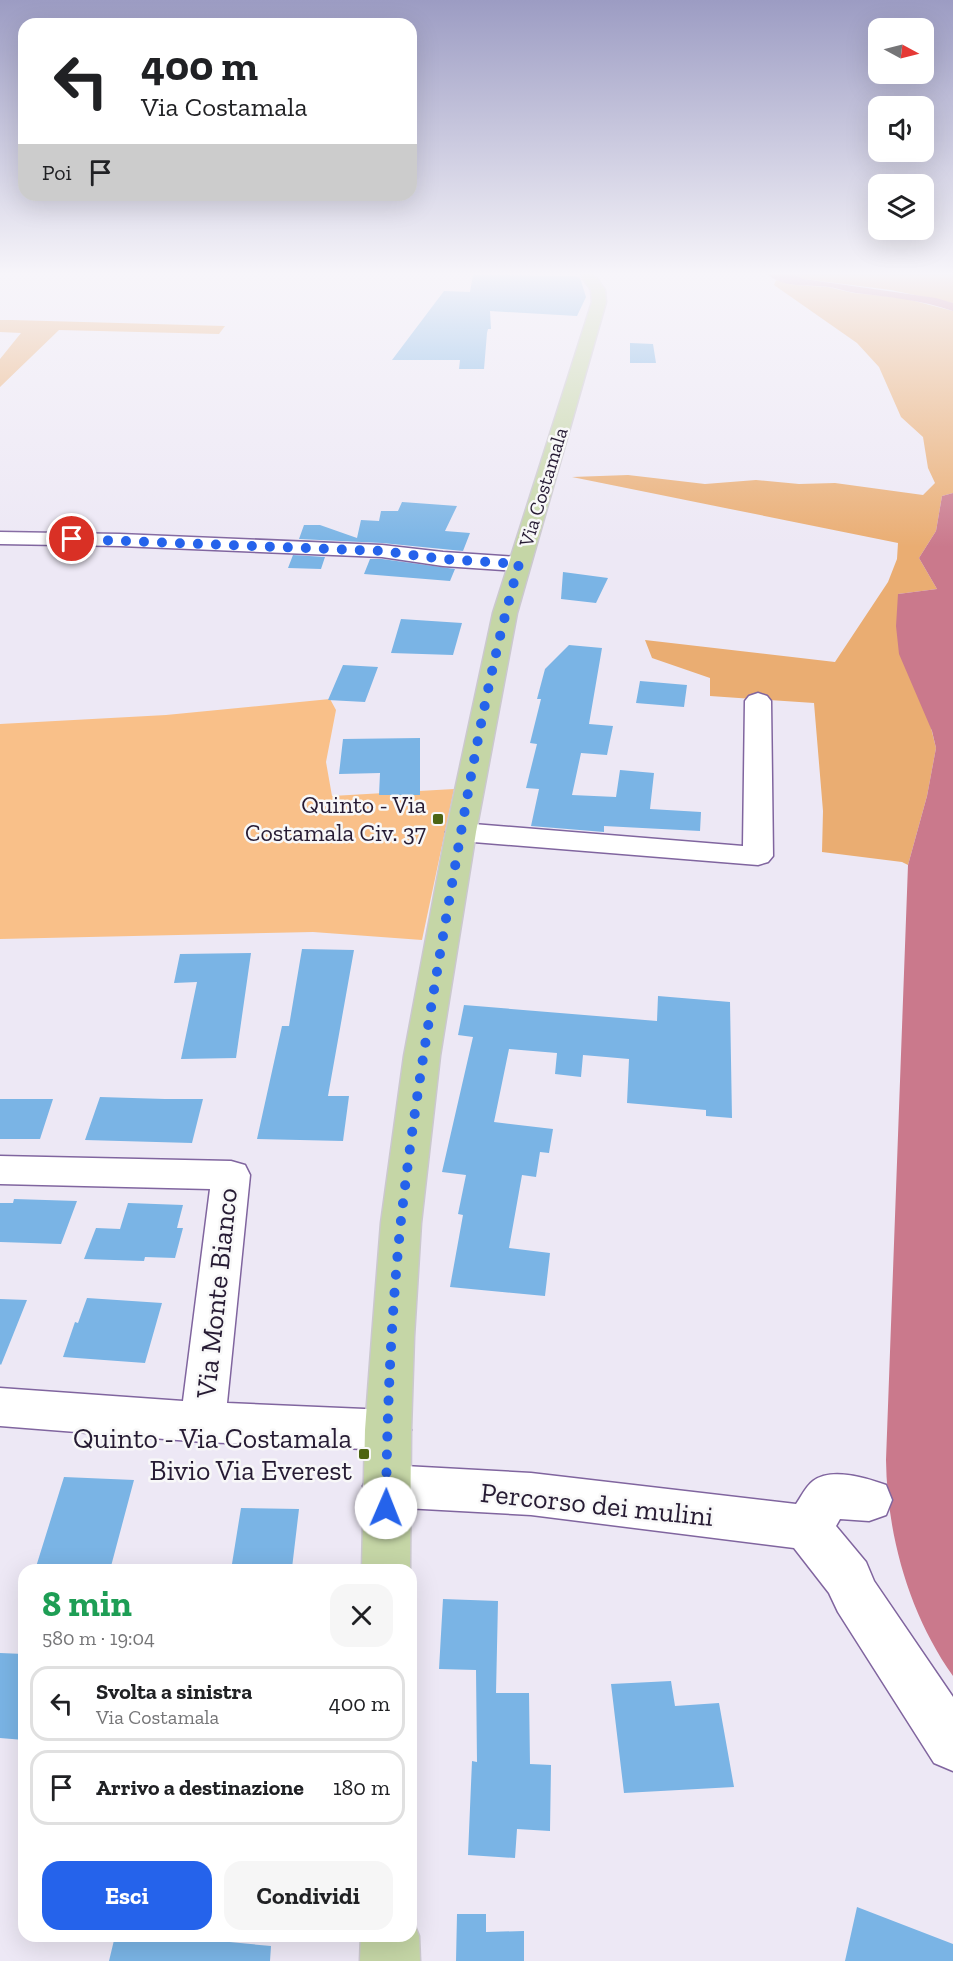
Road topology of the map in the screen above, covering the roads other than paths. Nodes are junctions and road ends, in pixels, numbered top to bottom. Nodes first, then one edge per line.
1 (580, 365) edge
2 (0, 538) edge
3 (519, 564) junction
4 (758, 701) dead end
5 (461, 832) junction
6 (0, 1170) edge
7 (0, 1407) edge
8 (203, 1422) junction
9 (388, 1430) junction
10 (386, 1486) junction
11 (869, 1500) dead end
12 (807, 1527) junction
13 (386, 1564) edge
14 (953, 1744) edge
15 (390, 1942) edge
16 (390, 1961) edge

1 - 3 main road, Via Costamala
2 - 3 street, Via Costamala
3 - 5 main road, Via Costamala
4 - 5 street
5 - 9 main road, Via Costamala
6 - 8 street, Via Monte Bianco
7 - 8 street
8 - 9 street
9 - 10 main road, Via Costamala
10 - 12 street, Percorso dei mulini
10 - 13 main road, Via Costamala
11 - 12 street
12 - 14 street
15 - 16 main road

